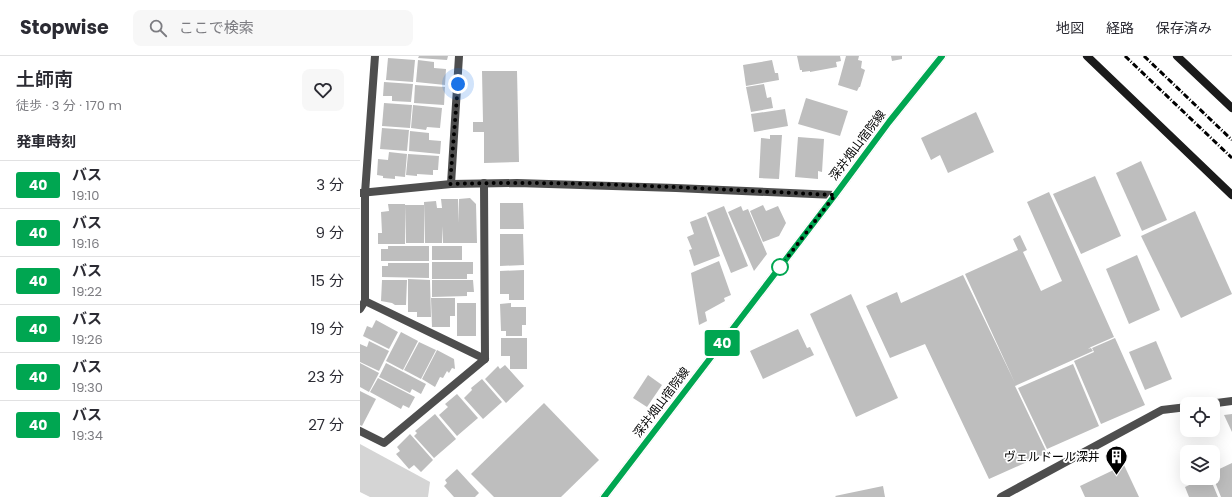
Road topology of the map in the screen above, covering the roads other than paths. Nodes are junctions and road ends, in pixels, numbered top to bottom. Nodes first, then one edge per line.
1 (375, 56) edge
2 (460, 56) edge
3 (942, 56) edge
4 (1087, 56) edge
5 (1177, 56) edge
6 (1232, 108) edge
7 (484, 183) junction
8 (450, 184) junction
9 (363, 193) edge
10 (835, 195) junction
11 (1232, 195) edge
12 (365, 301) junction
13 (360, 309) edge
14 (485, 359) junction
15 (1232, 401) edge
16 (1220, 402) edge
17 (1180, 408) edge
18 (360, 431) edge
19 (604, 497) edge
20 (1001, 497) edge

1 - 9 street
2 - 8 street
3 - 10 main road, 深井畑山宿院線
4 - 11 main road
5 - 6 main road
7 - 8 street
7 - 10 street
7 - 14 street
8 - 9 street
9 - 12 street
10 - 19 main road, 深井畑山宿院線
12 - 13 street
12 - 14 street
14 - 18 street
15 - 16 street
17 - 20 street

